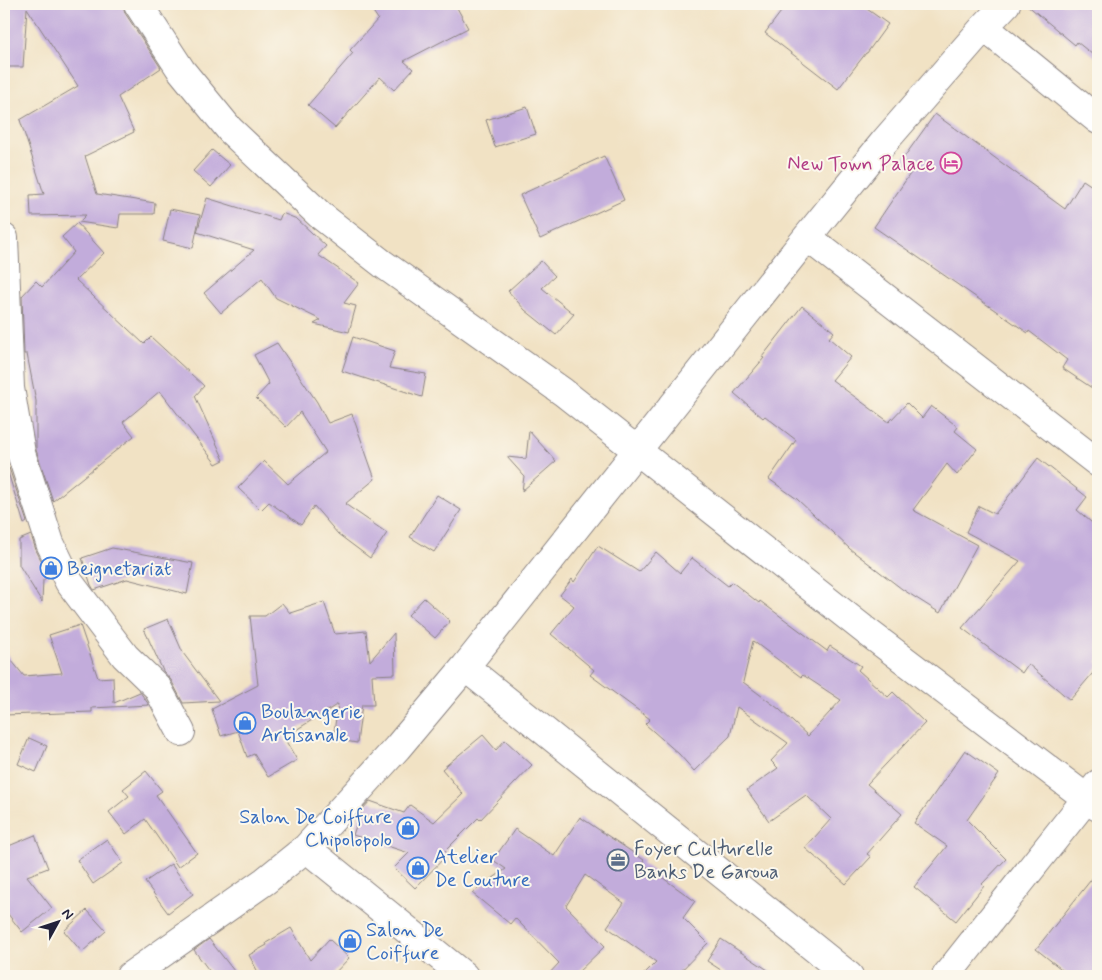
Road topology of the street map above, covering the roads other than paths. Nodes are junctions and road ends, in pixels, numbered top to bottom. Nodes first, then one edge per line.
1 (138, 4) edge
2 (1006, 4) edge
3 (984, 27) junction
4 (1098, 120) edge
5 (807, 237) junction
6 (4, 238) edge
7 (637, 452) junction
8 (1098, 463) edge
9 (465, 667) junction
10 (181, 732) dead end
11 (1095, 796) edge
12 (306, 848) junction
13 (130, 976) edge
14 (464, 976) edge
15 (849, 976) edge
16 (946, 976) edge

1 - 7 street
2 - 3 street
3 - 4 street
3 - 5 street
5 - 7 street
5 - 8 street
6 - 10 street
7 - 9 street
7 - 11 street
9 - 12 street
9 - 15 street
11 - 16 street
12 - 13 street
12 - 14 street

